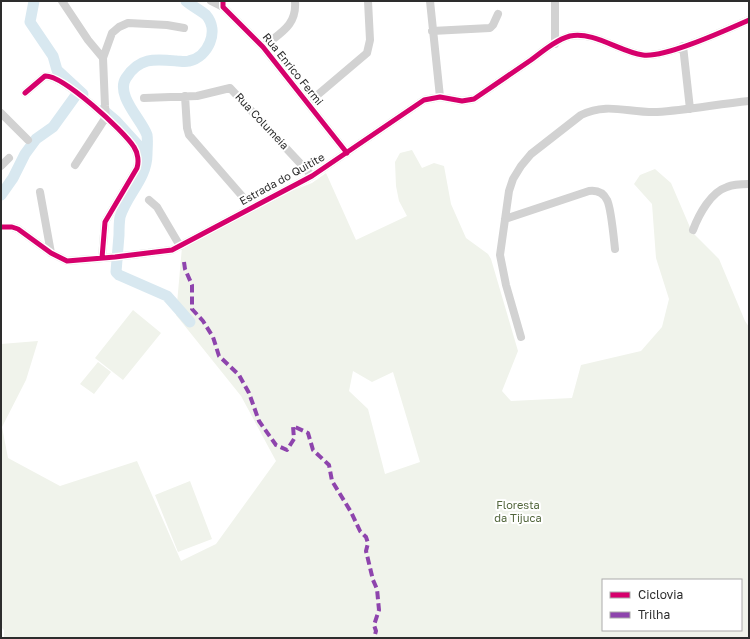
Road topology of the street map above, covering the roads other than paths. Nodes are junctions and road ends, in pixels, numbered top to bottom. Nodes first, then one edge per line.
1 (62, 1) edge
2 (210, 1) edge
3 (295, 1) edge
4 (368, 1) edge
5 (430, 1) edge
6 (557, 3) edge
7 (223, 4) edge
8 (498, 14) dead end
9 (749, 20) edge
10 (184, 28) dead end
11 (432, 31) junction
12 (555, 44) junction
13 (683, 46) junction
14 (263, 47) junction
15 (102, 58) junction
16 (25, 93) dead end
17 (186, 96) junction
18 (440, 96) junction
19 (144, 98) dead end
20 (749, 101) edge
21 (308, 103) junction
22 (690, 109) junction
23 (1, 112) edge
24 (106, 116) junction
25 (28, 140) dead end
26 (347, 153) junction
27 (9, 158) dead end
28 (75, 165) dead end
29 (1, 166) edge
30 (312, 176) junction
31 (749, 184) edge
32 (40, 192) dead end
33 (242, 196) dead end
34 (149, 200) dead end
35 (505, 219) junction
36 (1, 227) edge
37 (693, 230) dead end
38 (180, 246) junction
39 (614, 249) dead end
40 (51, 253) junction
41 (102, 258) junction
42 (521, 337) dead end

1 - 15 street
2 - 7 street
3 - 14 street
4 - 21 street
5 - 11 street
6 - 12 street
7 - 14 street, Rua Enrico Fermi
8 - 11 street
9 - 13 street
10 - 15 street
11 - 18 street
12 - 13 street
12 - 18 street
13 - 22 street
14 - 21 street, Rua Enrico Fermi
15 - 24 street
16 - 24 street
17 - 19 street
17 - 30 street, Rua Columeia
17 - 33 street
18 - 26 street, Estrada do Quitite
20 - 22 street
21 - 26 street, Rua Enrico Fermi
22 - 35 street
23 - 25 street
24 - 28 street
24 - 41 street
26 - 30 street, Estrada do Quitite
27 - 29 street
30 - 38 street, Estrada do Quitite
31 - 37 street
32 - 40 street
34 - 38 street
35 - 39 street
35 - 42 street
36 - 40 street, Estrada do Quitite
38 - 41 street, Estrada do Quitite
40 - 41 street, Estrada do Quitite

